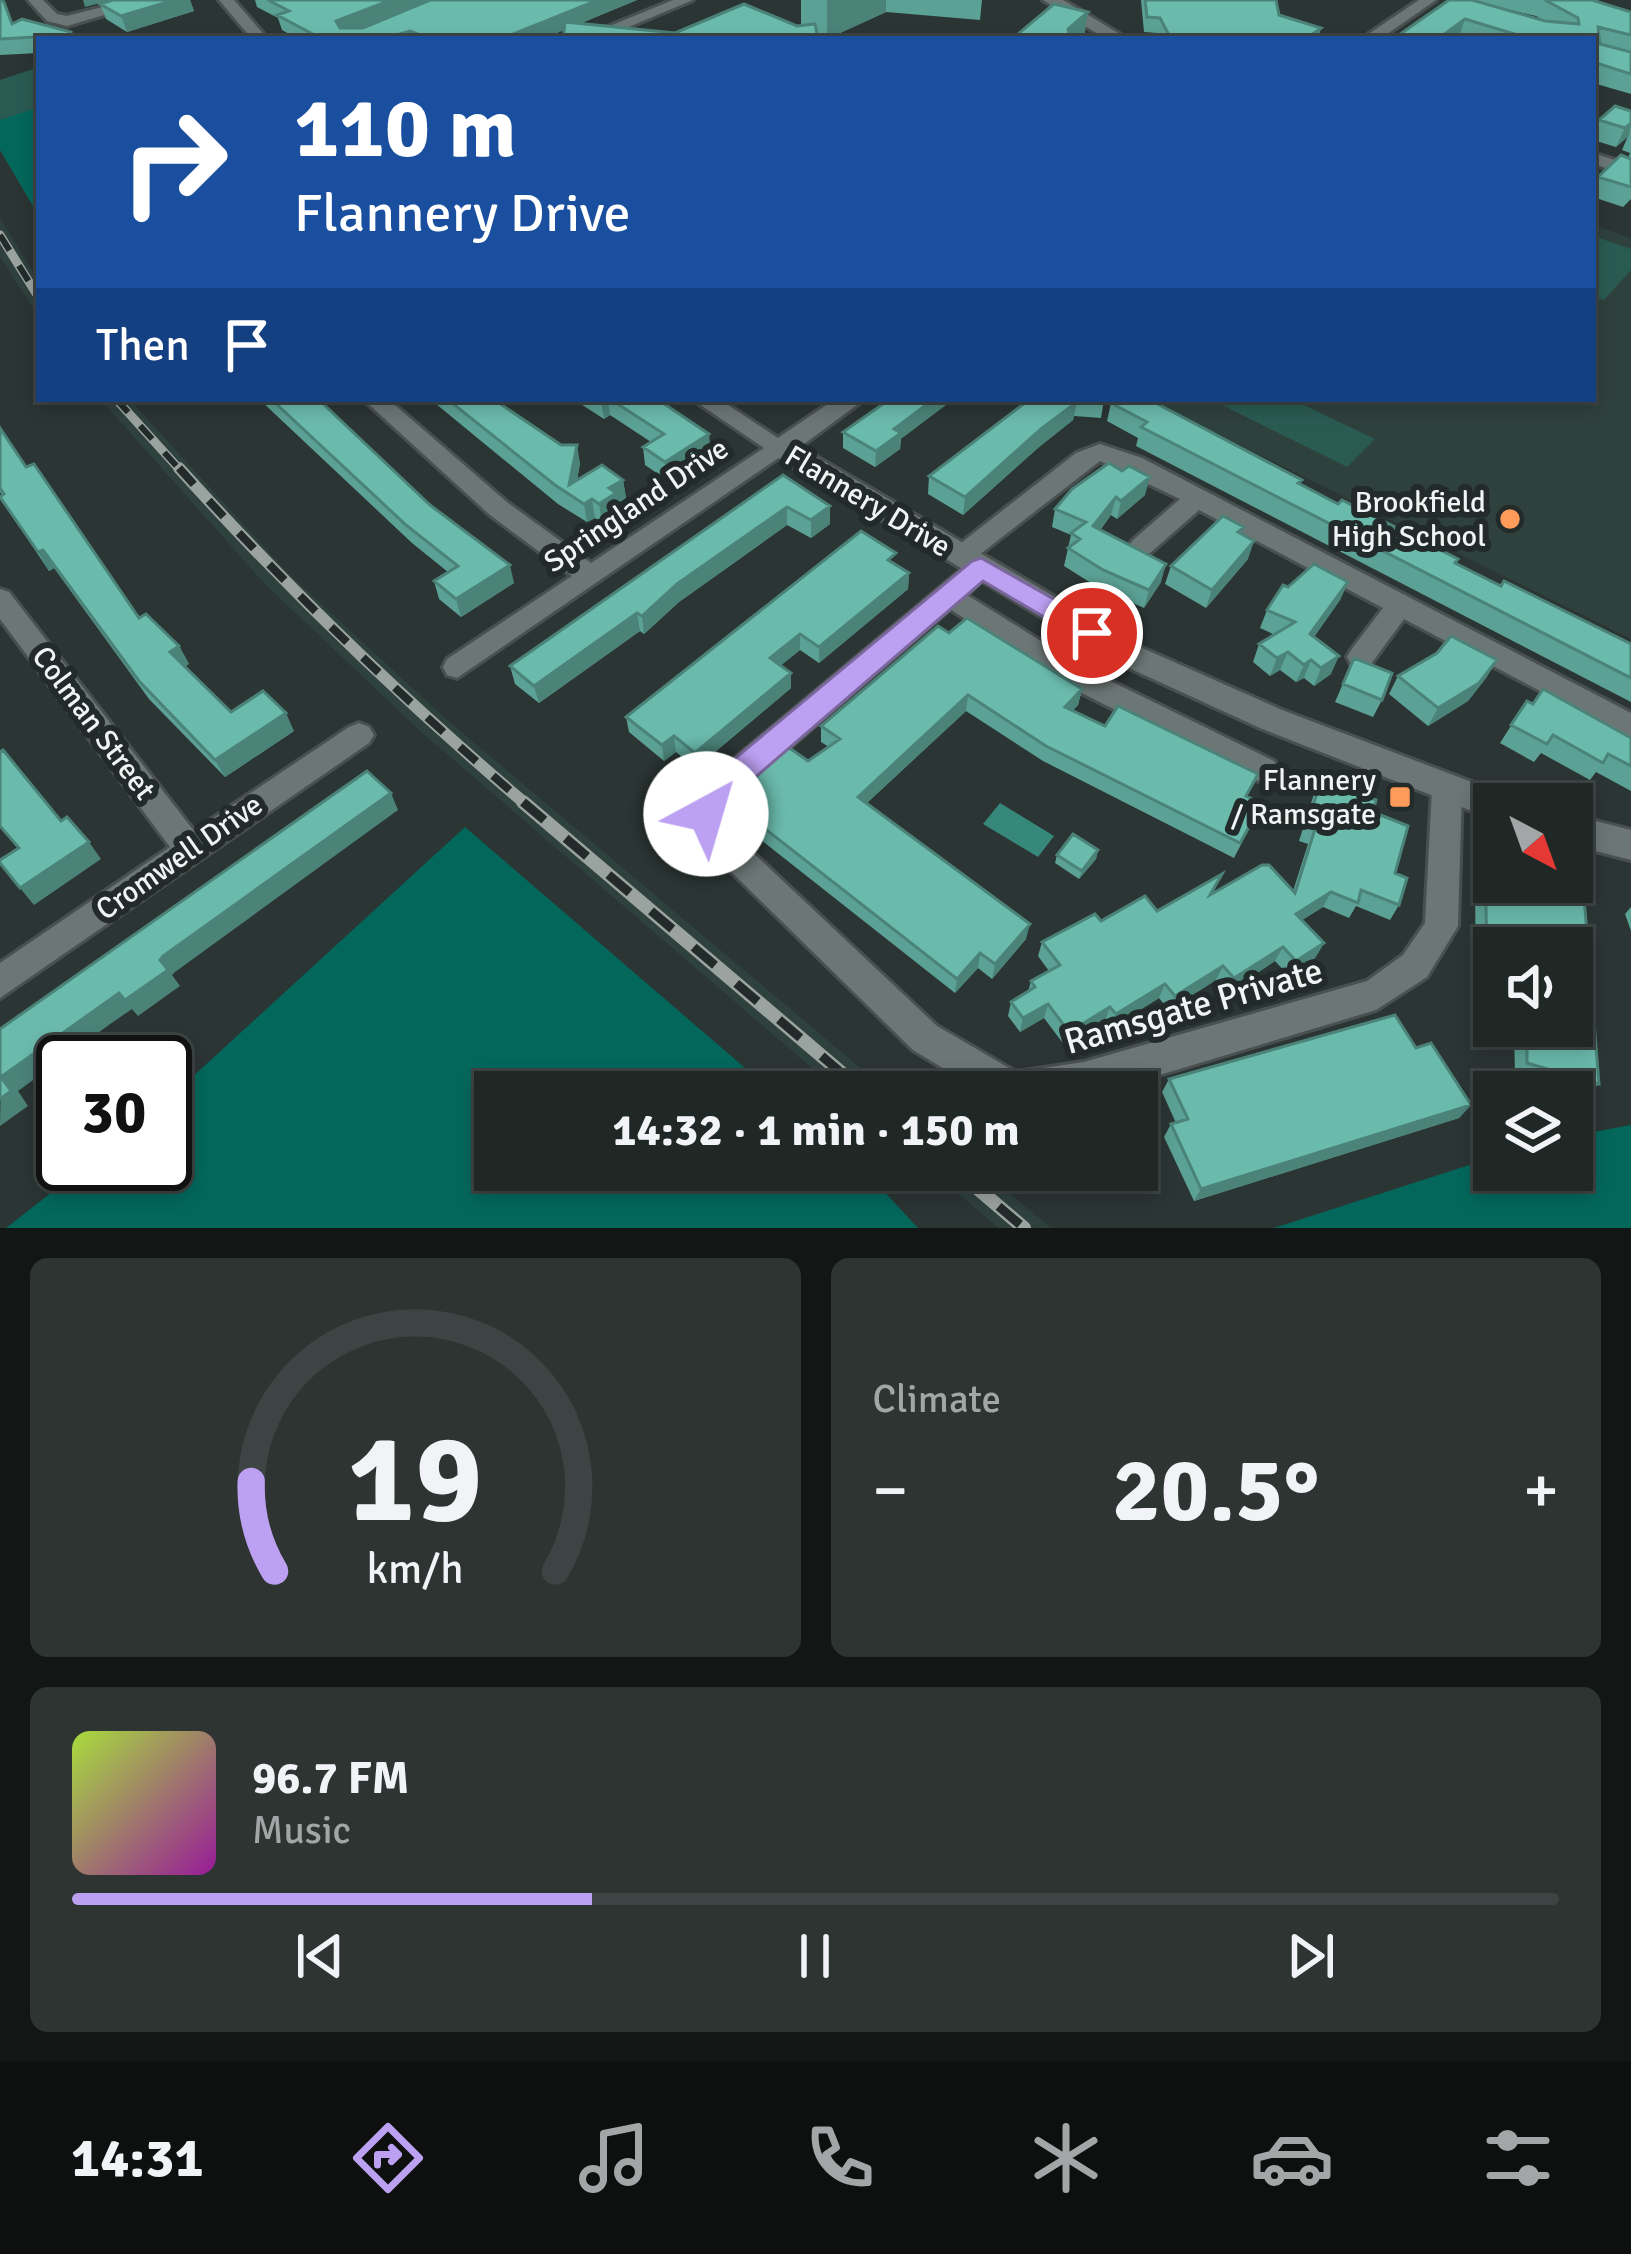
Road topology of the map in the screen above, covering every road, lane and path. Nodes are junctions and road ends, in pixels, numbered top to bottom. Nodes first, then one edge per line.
1 (35, 0) edge
2 (148, 0) edge
3 (228, 0) edge
4 (686, 0) edge
5 (1051, 0) edge
6 (1429, 0) edge
7 (258, 36) edge
8 (594, 36) edge
9 (1114, 36) edge
10 (1374, 36) edge
11 (1596, 159) edge
12 (1631, 171) edge
13 (377, 402) edge
14 (708, 402) edge
15 (848, 402) edge
16 (781, 448) junction
17 (1197, 498) junction
18 (1141, 547) edge
19 (971, 562) junction
20 (589, 575) junction
21 (949, 596) junction
22 (0, 599) edge
23 (1400, 605) junction
24 (1361, 657) edge
25 (457, 667) dead end
26 (1631, 727) edge
27 (359, 735) dead end
28 (1263, 770) dead end
29 (1447, 789) junction
30 (1473, 798) edge
31 (1593, 835) edge
32 (1631, 845) edge
33 (189, 848) junction
34 (0, 982) edge

1 - 2 street
3 - 7 street
4 - 8 street
5 - 9 street
6 - 10 street
11 - 12 street
13 - 20 street
14 - 16 street, Flannery Drive
15 - 16 street, Springland Drive
16 - 19 street, Flannery Drive
16 - 20 street, Springland Drive
17 - 18 street
17 - 19 street, Ramsgate Private
17 - 23 street
19 - 21 street, Ramsgate Private
19 - 29 street, Flannery Drive
20 - 25 street, Springland Drive
21 - 28 street, Flannery Drive
21 - 29 street, Ramsgate Private
22 - 33 street, Colman Street
23 - 24 street
23 - 26 street
27 - 33 street, Cromwell Drive
29 - 30 street, Flannery Drive
31 - 32 street
33 - 34 street, Cromwell Drive

